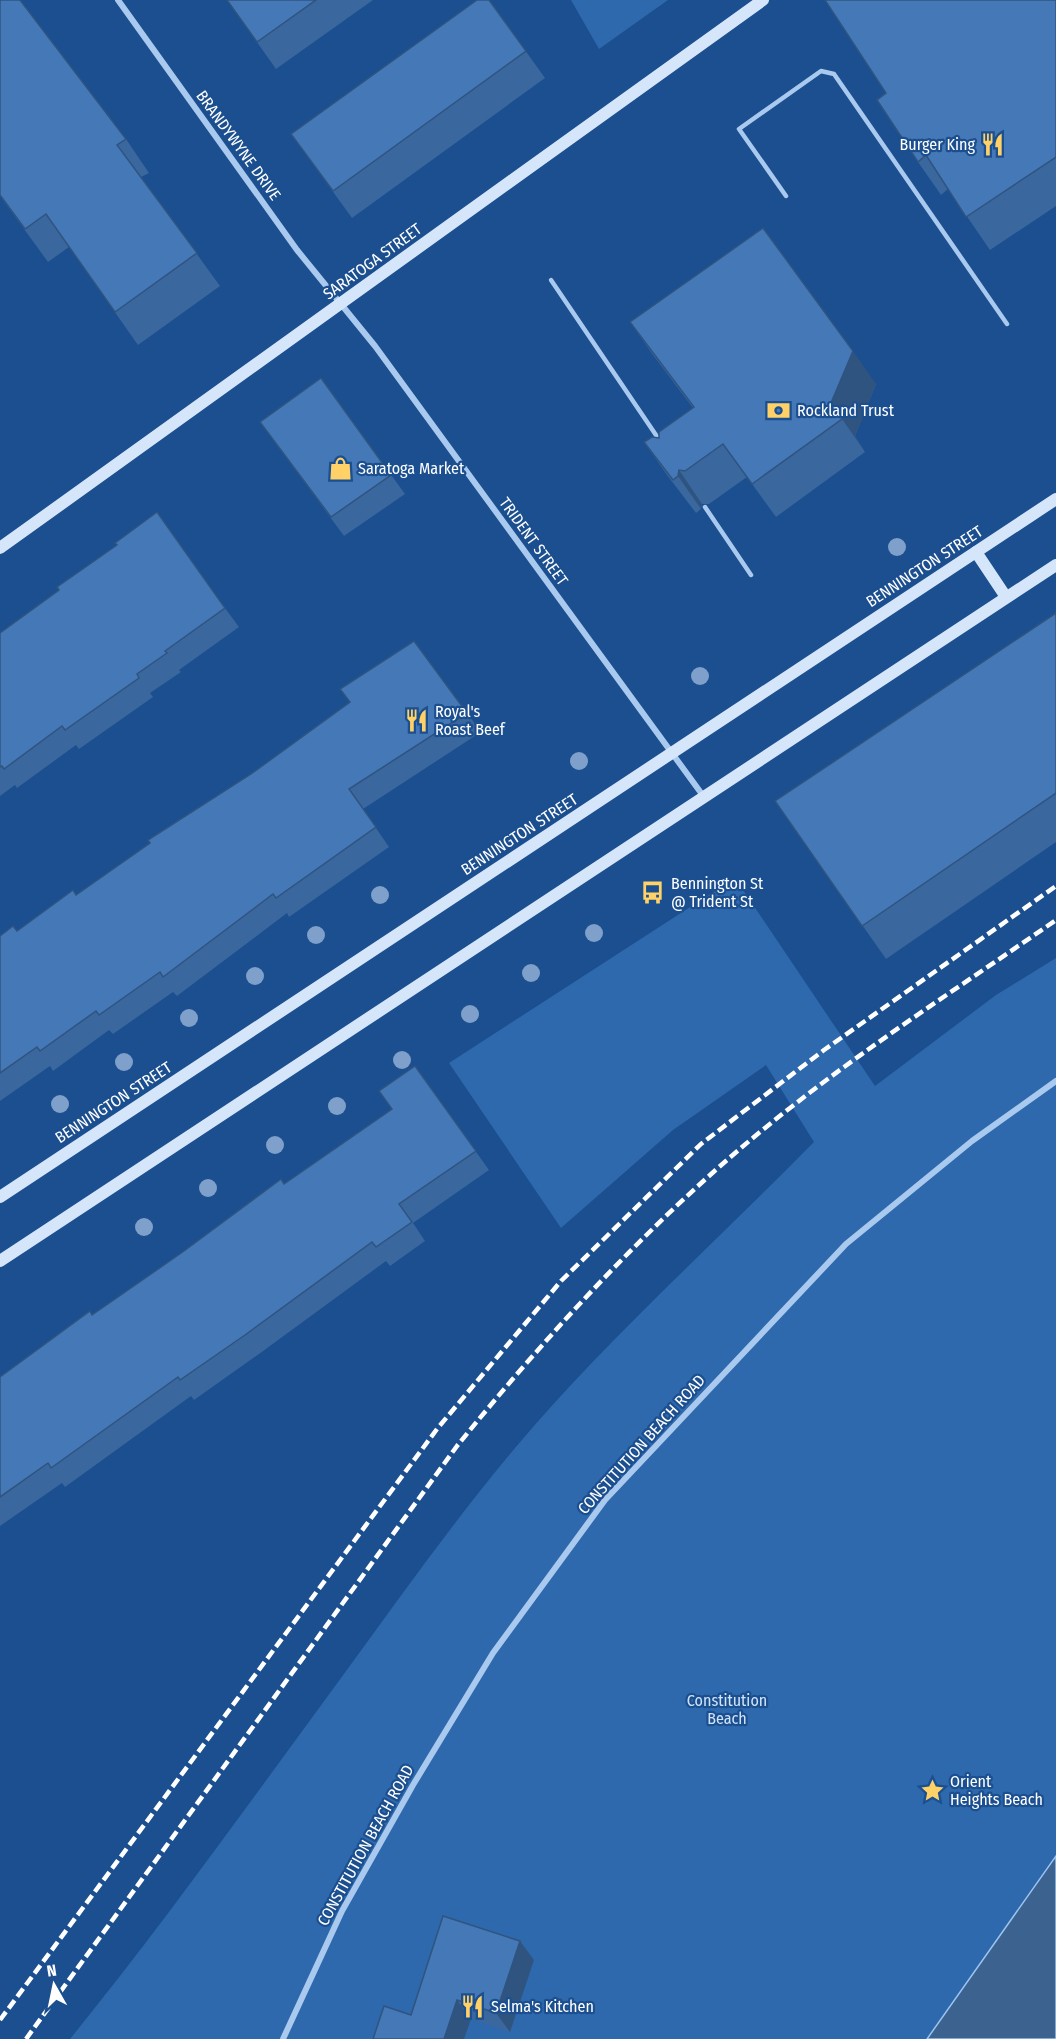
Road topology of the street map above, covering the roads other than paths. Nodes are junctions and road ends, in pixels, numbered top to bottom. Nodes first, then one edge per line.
1 (118, 0) edge
2 (762, 0) edge
3 (786, 196) dead end
4 (551, 279) dead end
5 (341, 303) junction
6 (1007, 324) dead end
7 (665, 448) edge
8 (1056, 500) edge
9 (705, 507) dead end
10 (0, 548) edge
11 (976, 552) junction
12 (1056, 565) edge
13 (751, 575) dead end
14 (1006, 597) junction
15 (672, 753) junction
16 (704, 797) junction
17 (1056, 1081) edge
18 (0, 1197) edge
19 (0, 1261) edge
20 (283, 2039) edge

1 - 5 street, BRANDYWYNE DRIVE
2 - 5 main road, SARATOGA STREET
3 - 6 lane
4 - 7 lane
5 - 10 main road, SARATOGA STREET
5 - 15 street, TRIDENT STREET
8 - 11 main road, BENNINGTON STREET
9 - 13 lane
11 - 14 main road
11 - 15 main road, BENNINGTON STREET
12 - 14 main road
14 - 16 main road
15 - 16 street, TRIDENT STREET
15 - 18 main road, BENNINGTON STREET
16 - 19 main road
17 - 20 street, CONSTITUTION BEACH ROAD

